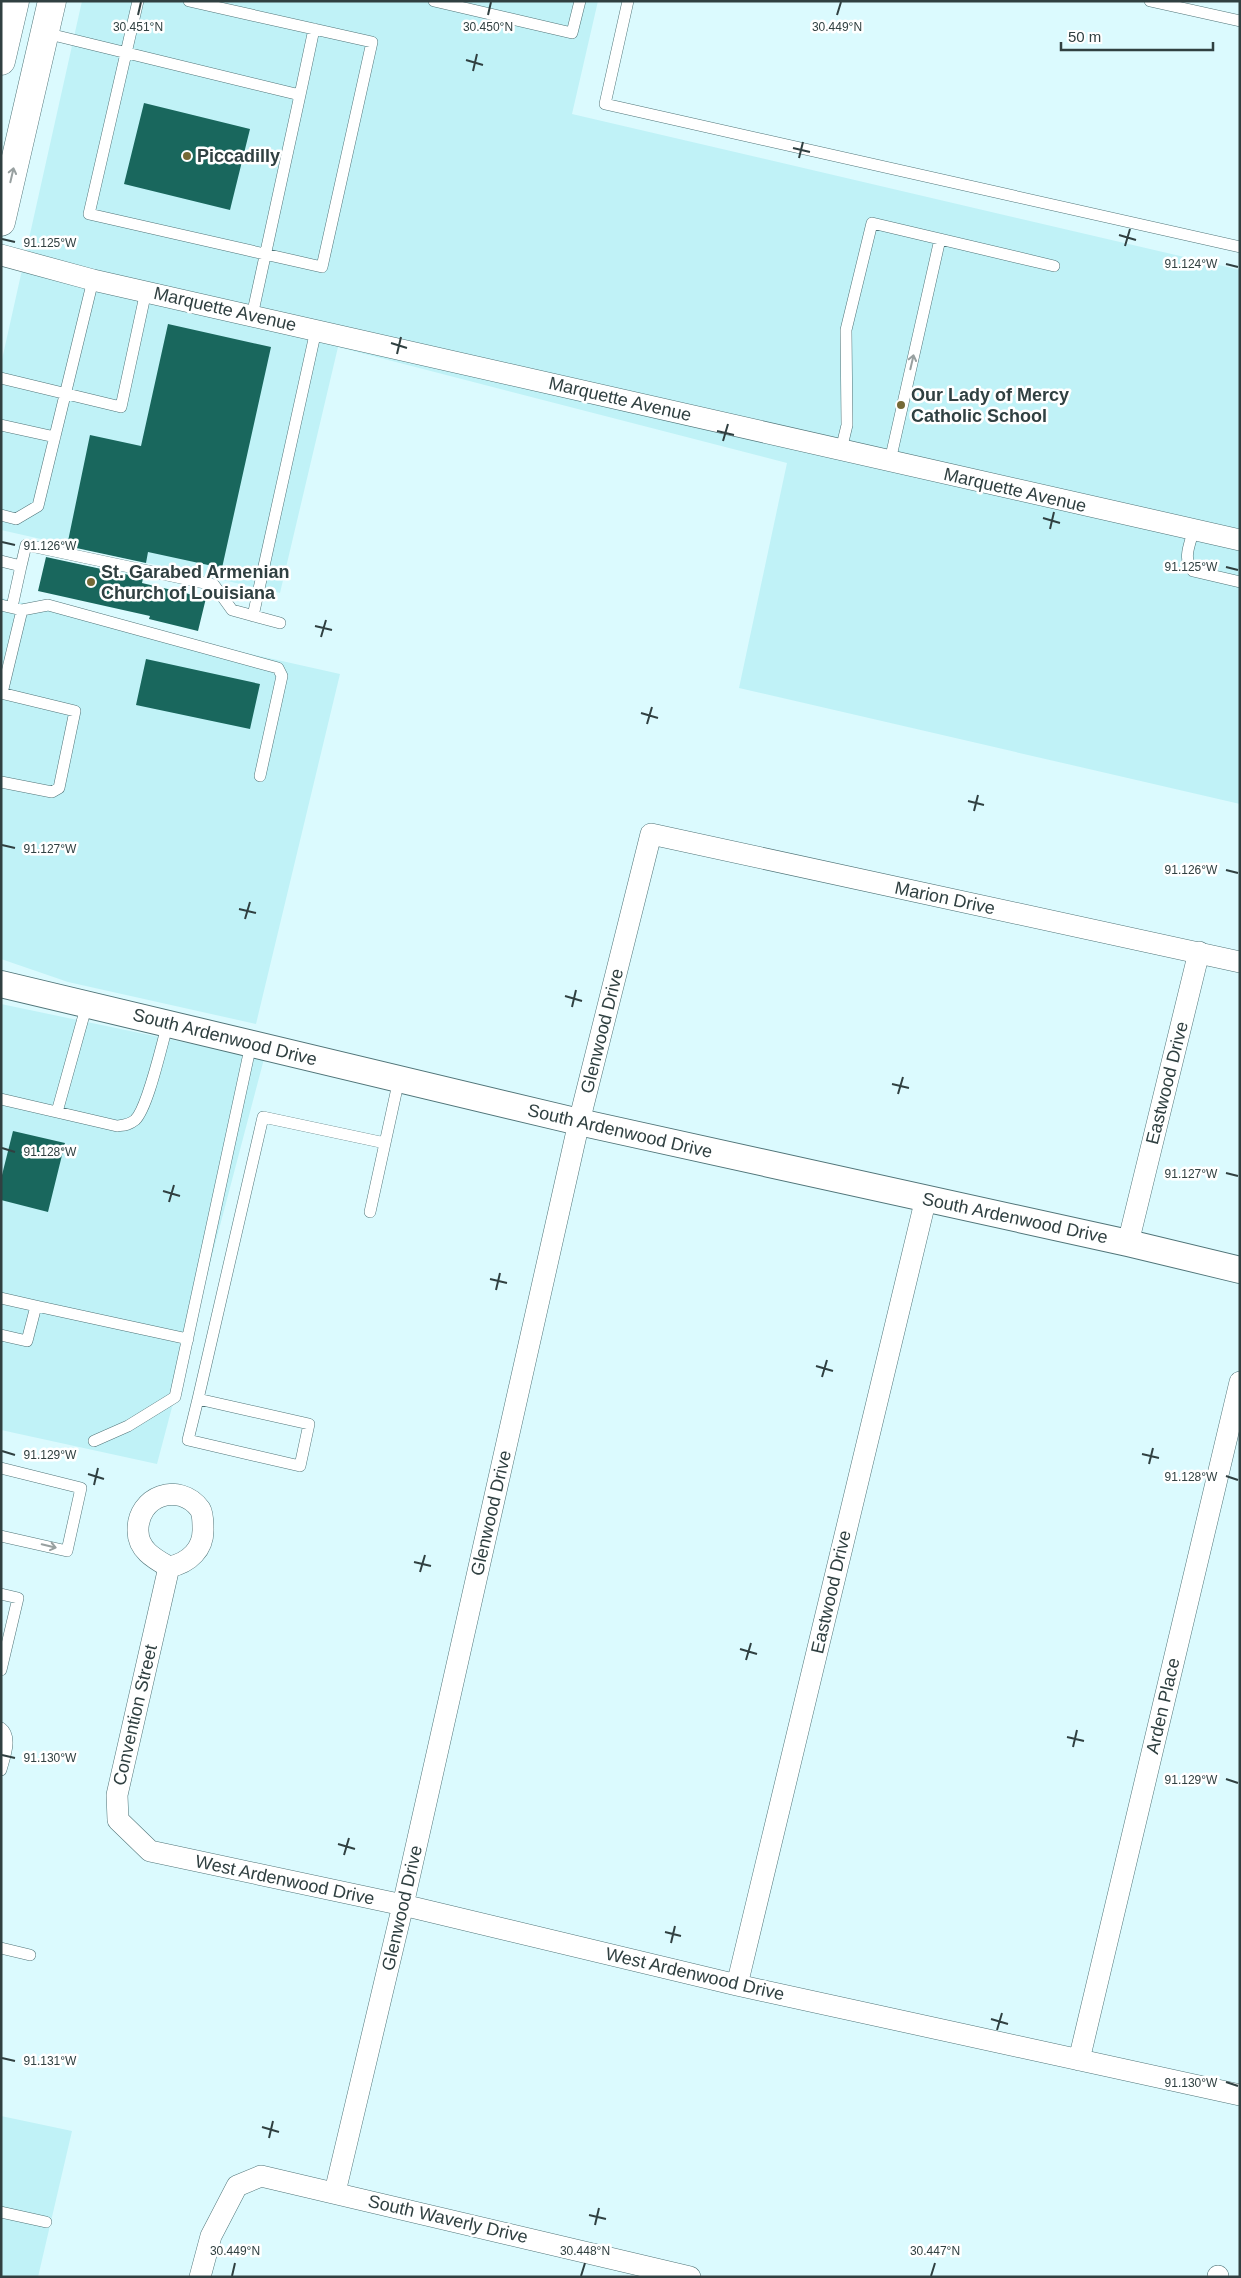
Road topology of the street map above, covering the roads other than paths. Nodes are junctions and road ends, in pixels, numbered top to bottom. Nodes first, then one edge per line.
1 (52, 1) edge
2 (138, 1) edge
3 (188, 1) edge
4 (434, 1) edge
5 (580, 1) edge
6 (628, 1) edge
7 (1150, 1) edge
8 (9, 15) edge
9 (1240, 21) edge
10 (314, 29) junction
11 (45, 32) junction
12 (125, 51) junction
13 (1, 61) edge
14 (300, 94) junction
15 (1, 222) edge
16 (940, 239) junction
17 (1240, 247) edge
18 (265, 254) junction
19 (1, 255) edge
20 (1054, 266) dead end
21 (93, 280) junction
22 (146, 291) junction
23 (252, 316) junction
24 (316, 330) junction
25 (1, 378) edge
26 (65, 394) junction
27 (1, 425) edge
28 (55, 437) junction
29 (841, 450) junction
30 (890, 461) junction
31 (1, 515) edge
32 (1194, 529) junction
33 (1240, 540) edge
34 (1, 561) edge
35 (21, 566) junction
36 (1240, 582) edge
37 (12, 607) edge
38 (253, 616) junction
39 (280, 623) dead end
40 (2, 693) edge
41 (260, 776) dead end
42 (1, 782) edge
43 (651, 834) joint
44 (1199, 952) junction
45 (1240, 962) edge
46 (1, 984) edge
47 (87, 1004) junction
48 (168, 1024) junction
49 (251, 1044) junction
50 (399, 1079) junction
51 (1, 1099) edge
52 (57, 1112) junction
53 (579, 1122) junction
54 (385, 1143) junction
55 (926, 1198) junction
56 (370, 1212) dead end
57 (1128, 1243) junction
58 (1240, 1270) edge
59 (1, 1298) edge
60 (36, 1306) junction
61 (1, 1335) edge
62 (188, 1339) junction
63 (1240, 1382) edge
64 (198, 1398) junction
65 (94, 1441) dead end
66 (1, 1468) edge
67 (1, 1536) edge
68 (169, 1567) dead end
69 (1, 1594) edge
70 (1, 1670) edge
71 (1, 1728) edge
72 (1, 1770) edge
73 (150, 1851) joint
74 (403, 1905) junction
75 (1, 1948) edge
76 (30, 1955) dead end
77 (737, 1985) junction
78 (1079, 2060) junction
79 (1240, 2095) edge
80 (335, 2192) junction
81 (1, 2212) edge
82 (46, 2222) dead end
83 (200, 2277) edge
84 (690, 2277) edge

1 - 11 main road
2 - 12 lane
3 - 10 lane
4 - 5 lane
6 - 17 lane
7 - 9 lane
8 - 11 main road
8 - 13 main road
10 - 14 lane
10 - 18 lane
11 - 12 lane
15 -> 11 main road
12 - 14 lane
12 - 18 lane
14 - 18 lane
16 - 20 lane
16 - 29 lane
30 -> 16 lane
18 - 23 lane
19 - 21 street, Marquette Avenue
21 - 22 street, Marquette Avenue
21 - 26 lane
22 - 23 street, Marquette Avenue
22 - 26 lane
23 - 24 street, Marquette Avenue
24 - 29 street, Marquette Avenue
24 - 38 lane
25 - 26 lane
26 - 28 lane
27 - 28 lane
28 - 31 lane
29 - 30 street, Marquette Avenue
30 - 32 street, Marquette Avenue
32 - 33 street, Marquette Avenue
32 - 36 lane
34 - 35 lane
35 - 37 lane
35 - 38 lane
37 - 40 lane
37 - 41 lane
38 - 39 lane
40 - 42 lane
43 - 44 street, Marion Drive
43 - 53 street, Glenwood Drive
44 - 45 street, Marion Drive
44 - 57 street, Eastwood Drive
46 - 47 street, South Ardenwood Drive
47 - 48 street, South Ardenwood Drive
47 - 52 lane
48 - 49 street, South Ardenwood Drive
48 - 52 lane
49 - 50 street, South Ardenwood Drive
49 - 62 lane
50 - 53 street, South Ardenwood Drive
50 - 54 lane
51 - 52 lane
53 - 55 street, South Ardenwood Drive
53 - 74 street, Glenwood Drive
54 - 56 lane
54 - 64 lane
55 - 57 street, South Ardenwood Drive
55 - 77 street, Eastwood Drive
57 - 58 street, South Ardenwood Drive
59 - 60 lane
60 - 61 lane
60 - 62 lane
62 - 65 lane
63 - 78 street, Arden Place
64 - 64 lane
67 -> 66 lane
68 - 73 street, Convention Street
69 - 70 lane
71 - 72 lane
73 - 74 street, West Ardenwood Drive
74 - 77 street, West Ardenwood Drive
74 - 80 street, Glenwood Drive
75 - 76 lane
77 - 78 street, West Ardenwood Drive
78 - 79 street, West Ardenwood Drive
80 - 83 street, South Waverly Drive
80 - 84 street, South Waverly Drive
81 - 82 lane

